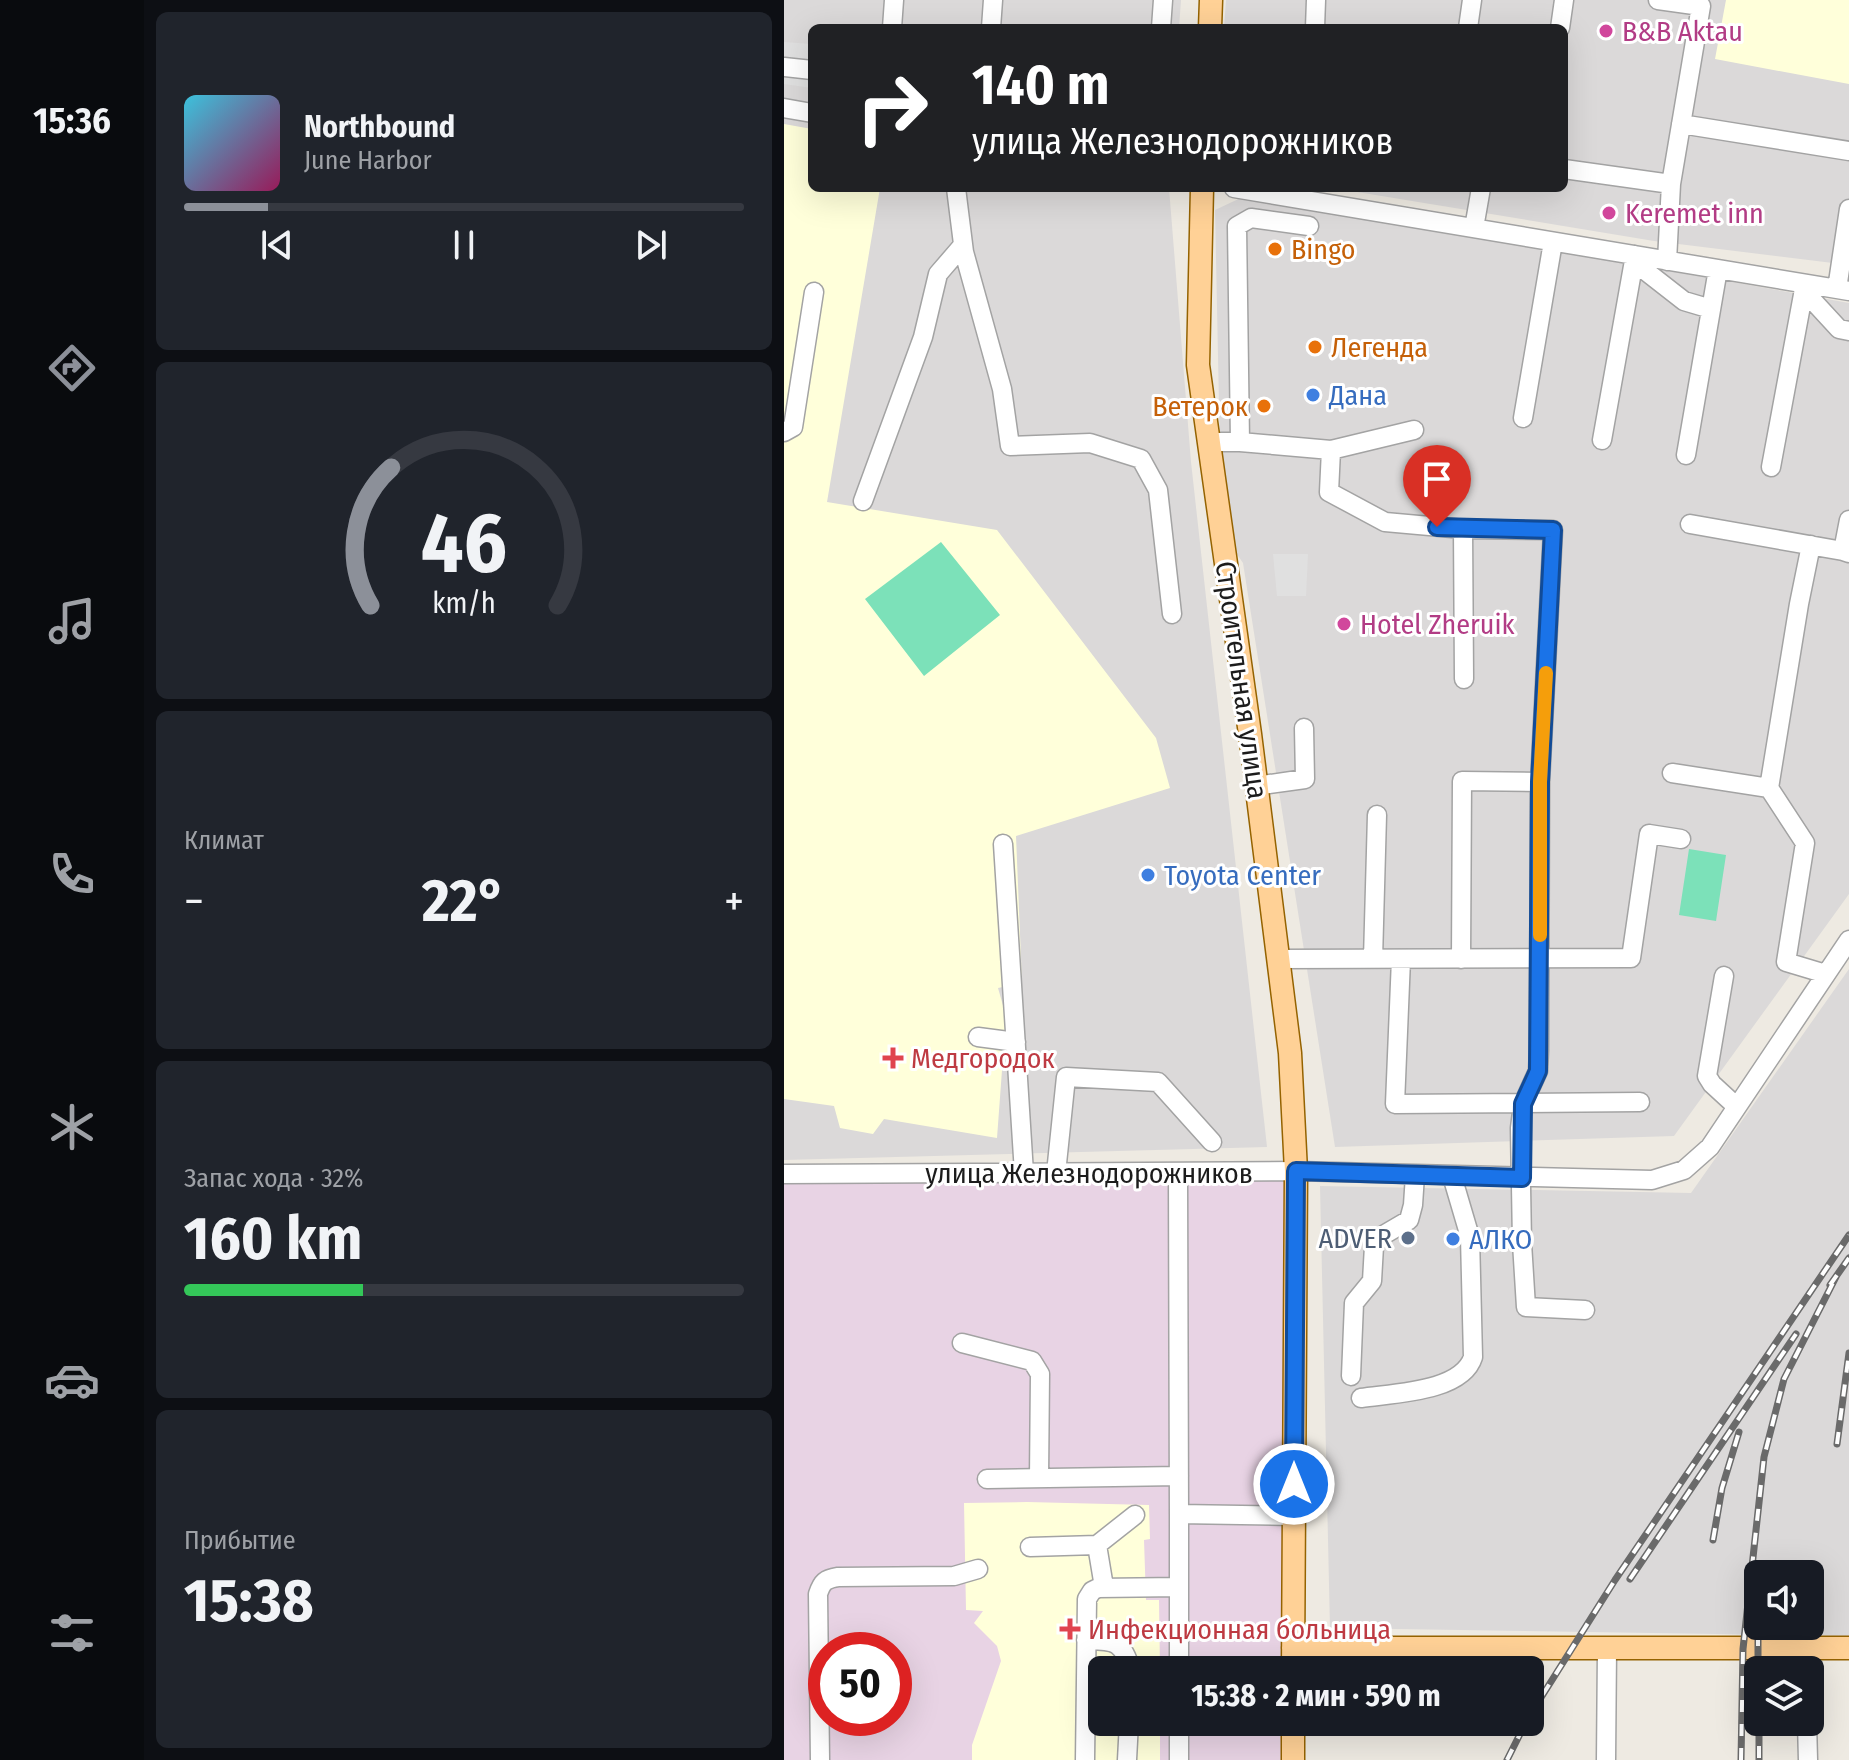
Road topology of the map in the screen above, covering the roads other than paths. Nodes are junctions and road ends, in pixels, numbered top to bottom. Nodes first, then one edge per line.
1 (894, 0) edge
2 (993, 0) edge
3 (1163, 0) edge
4 (1211, 0) edge
5 (1316, 0) edge
6 (1472, 0) edge
7 (1564, 0) edge
8 (1658, 0) edge
9 (892, 24) edge
10 (991, 24) edge
11 (1161, 24) edge
12 (1210, 24) edge
13 (1315, 24) edge
14 (1469, 24) edge
15 (1561, 24) edge
16 (784, 67) edge
17 (808, 70) edge
18 (784, 108) edge
19 (808, 112) edge
20 (1681, 124) junction
21 (1849, 151) edge
22 (1568, 170) edge
23 (1671, 184) junction
24 (956, 192) edge
25 (1202, 192) edge
26 (1258, 192) edge
27 (1480, 192) edge
28 (1849, 209) edge
29 (1309, 226) dead end
30 (1474, 228) junction
31 (1553, 242) junction
32 (963, 245) junction
33 (1634, 258) junction
34 (1667, 261) junction
35 (1718, 269) junction
36 (1804, 287) junction
37 (1843, 290) edge
38 (814, 292) dead end
39 (1711, 309) junction
40 (1849, 331) edge
41 (1523, 418) dead end
42 (1414, 430) dead end
43 (784, 432) edge
44 (1602, 440) dead end
45 (1209, 442) junction
46 (1240, 442) junction
47 (1331, 450) junction
48 (1686, 455) dead end
49 (1771, 467) dead end
50 (863, 501) dead end
51 (1849, 520) edge
52 (1690, 524) dead end
53 (1463, 529) junction
54 (1811, 545) junction
55 (1846, 552) edge
56 (1172, 614) dead end
57 (1464, 679) dead end
58 (1304, 728) dead end
59 (1672, 773) dead end
60 (1540, 782) junction
61 (1256, 786) junction
62 (1769, 788) junction
63 (1377, 815) dead end
64 (1681, 839) dead end
65 (1003, 844) dead end
66 (1849, 940) edge
67 (1278, 959) junction
68 (1373, 959) junction
69 (1401, 959) junction
70 (1461, 959) junction
71 (1540, 959) junction
72 (1826, 974) junction
73 (1724, 976) dead end
74 (978, 1037) dead end
75 (1016, 1042) junction
76 (1640, 1102) dead end
77 (1523, 1104) junction
78 (1737, 1107) junction
79 (1212, 1142) dead end
80 (1296, 1171) junction
81 (1178, 1172) junction
82 (1024, 1173) junction
83 (1056, 1173) junction
84 (784, 1174) edge
85 (1415, 1175) junction
86 (1452, 1176) junction
87 (1522, 1178) junction
88 (1585, 1310) dead end
89 (962, 1343) dead end
90 (1351, 1376) dead end
91 (1361, 1398) dead end
92 (1179, 1476) junction
93 (1039, 1478) junction
94 (987, 1479) dead end
95 (1179, 1514) junction
96 (1135, 1515) dead end
97 (1294, 1516) junction
98 (1097, 1545) junction
99 (1030, 1547) dead end
100 (978, 1569) dead end
101 (1104, 1587) junction
102 (1179, 1587) junction
103 (1086, 1640) junction
104 (1849, 1648) edge
105 (1607, 1649) junction
106 (1126, 1656) edge
107 (1179, 1656) edge
108 (1293, 1656) edge
109 (1387, 1656) edge
110 (1820, 1656) edge
111 (1744, 1657) edge
112 (1128, 1736) edge
113 (1179, 1736) edge
114 (1293, 1736) edge
115 (1807, 1736) edge
116 (820, 1760) edge
117 (1085, 1760) edge
118 (1127, 1760) edge
119 (1179, 1760) edge
120 (1293, 1760) edge
121 (1606, 1760) edge
122 (1808, 1760) edge

1 - 9 street
2 - 10 street
3 - 11 street
4 - 12 main road
5 - 13 street
6 - 14 street
7 - 15 street
8 - 20 street
16 - 17 street
18 - 19 street
20 - 21 street
20 - 23 street
22 - 23 street
23 - 34 street
24 - 32 street
25 - 45 main road, Строительная улица
26 - 30 street
27 - 30 street
28 - 37 street
29 - 46 street
30 - 31 street
31 - 33 street
31 - 41 street
32 - 50 street
32 - 56 street
33 - 34 street
33 - 39 street
33 - 44 street
34 - 35 street
35 - 36 street
35 - 39 street
36 - 37 street
36 - 40 street
36 - 49 street
38 - 43 street
39 - 48 street
42 - 47 street
45 - 46 street
45 - 61 main road, Строительная улица
46 - 47 street
47 - 53 street
51 - 55 street
52 - 54 street
53 - 57 street
53 - 60 street
54 - 55 street
54 - 62 street
58 - 61 street
59 - 62 street
60 - 70 street
60 - 71 street
61 - 67 main road, Строительная улица
62 - 72 street
63 - 68 street
64 - 71 street
65 - 75 street
66 - 72 street, улица Железнодорожников
67 - 68 street
67 - 80 main road, Строительная улица
68 - 69 street
69 - 70 street
69 - 77 street
70 - 71 street
71 - 77 street
72 - 78 street, улица Железнодорожников
73 - 78 street
74 - 75 street
75 - 82 street
76 - 77 street
77 - 87 street
78 - 87 street, улица Железнодорожников
79 - 83 street
80 - 81 street, улица Железнодорожников
80 - 85 street, улица Железнодорожников
80 - 97 main road, Строительная улица
81 - 83 street, улица Железнодорожников
81 - 92 street
82 - 83 street, улица Железнодорожников
82 - 84 street, улица Железнодорожников
85 - 86 street, улица Железнодорожников
85 - 90 street
86 - 87 street, улица Железнодорожников
86 - 91 street
87 - 88 street
89 - 93 street
92 - 93 street
92 - 95 street
93 - 94 street
95 - 97 street
95 - 102 street
96 - 98 street
97 - 108 main road, Строительная улица
98 - 99 street
98 - 101 street
100 - 116 street
101 - 102 street
101 - 103 street
102 - 107 street
103 - 106 street
103 - 117 street
104 - 110 main road
105 - 109 main road
105 - 111 main road
105 - 121 street
112 - 118 street
113 - 119 street
114 - 120 main road
115 - 122 street

